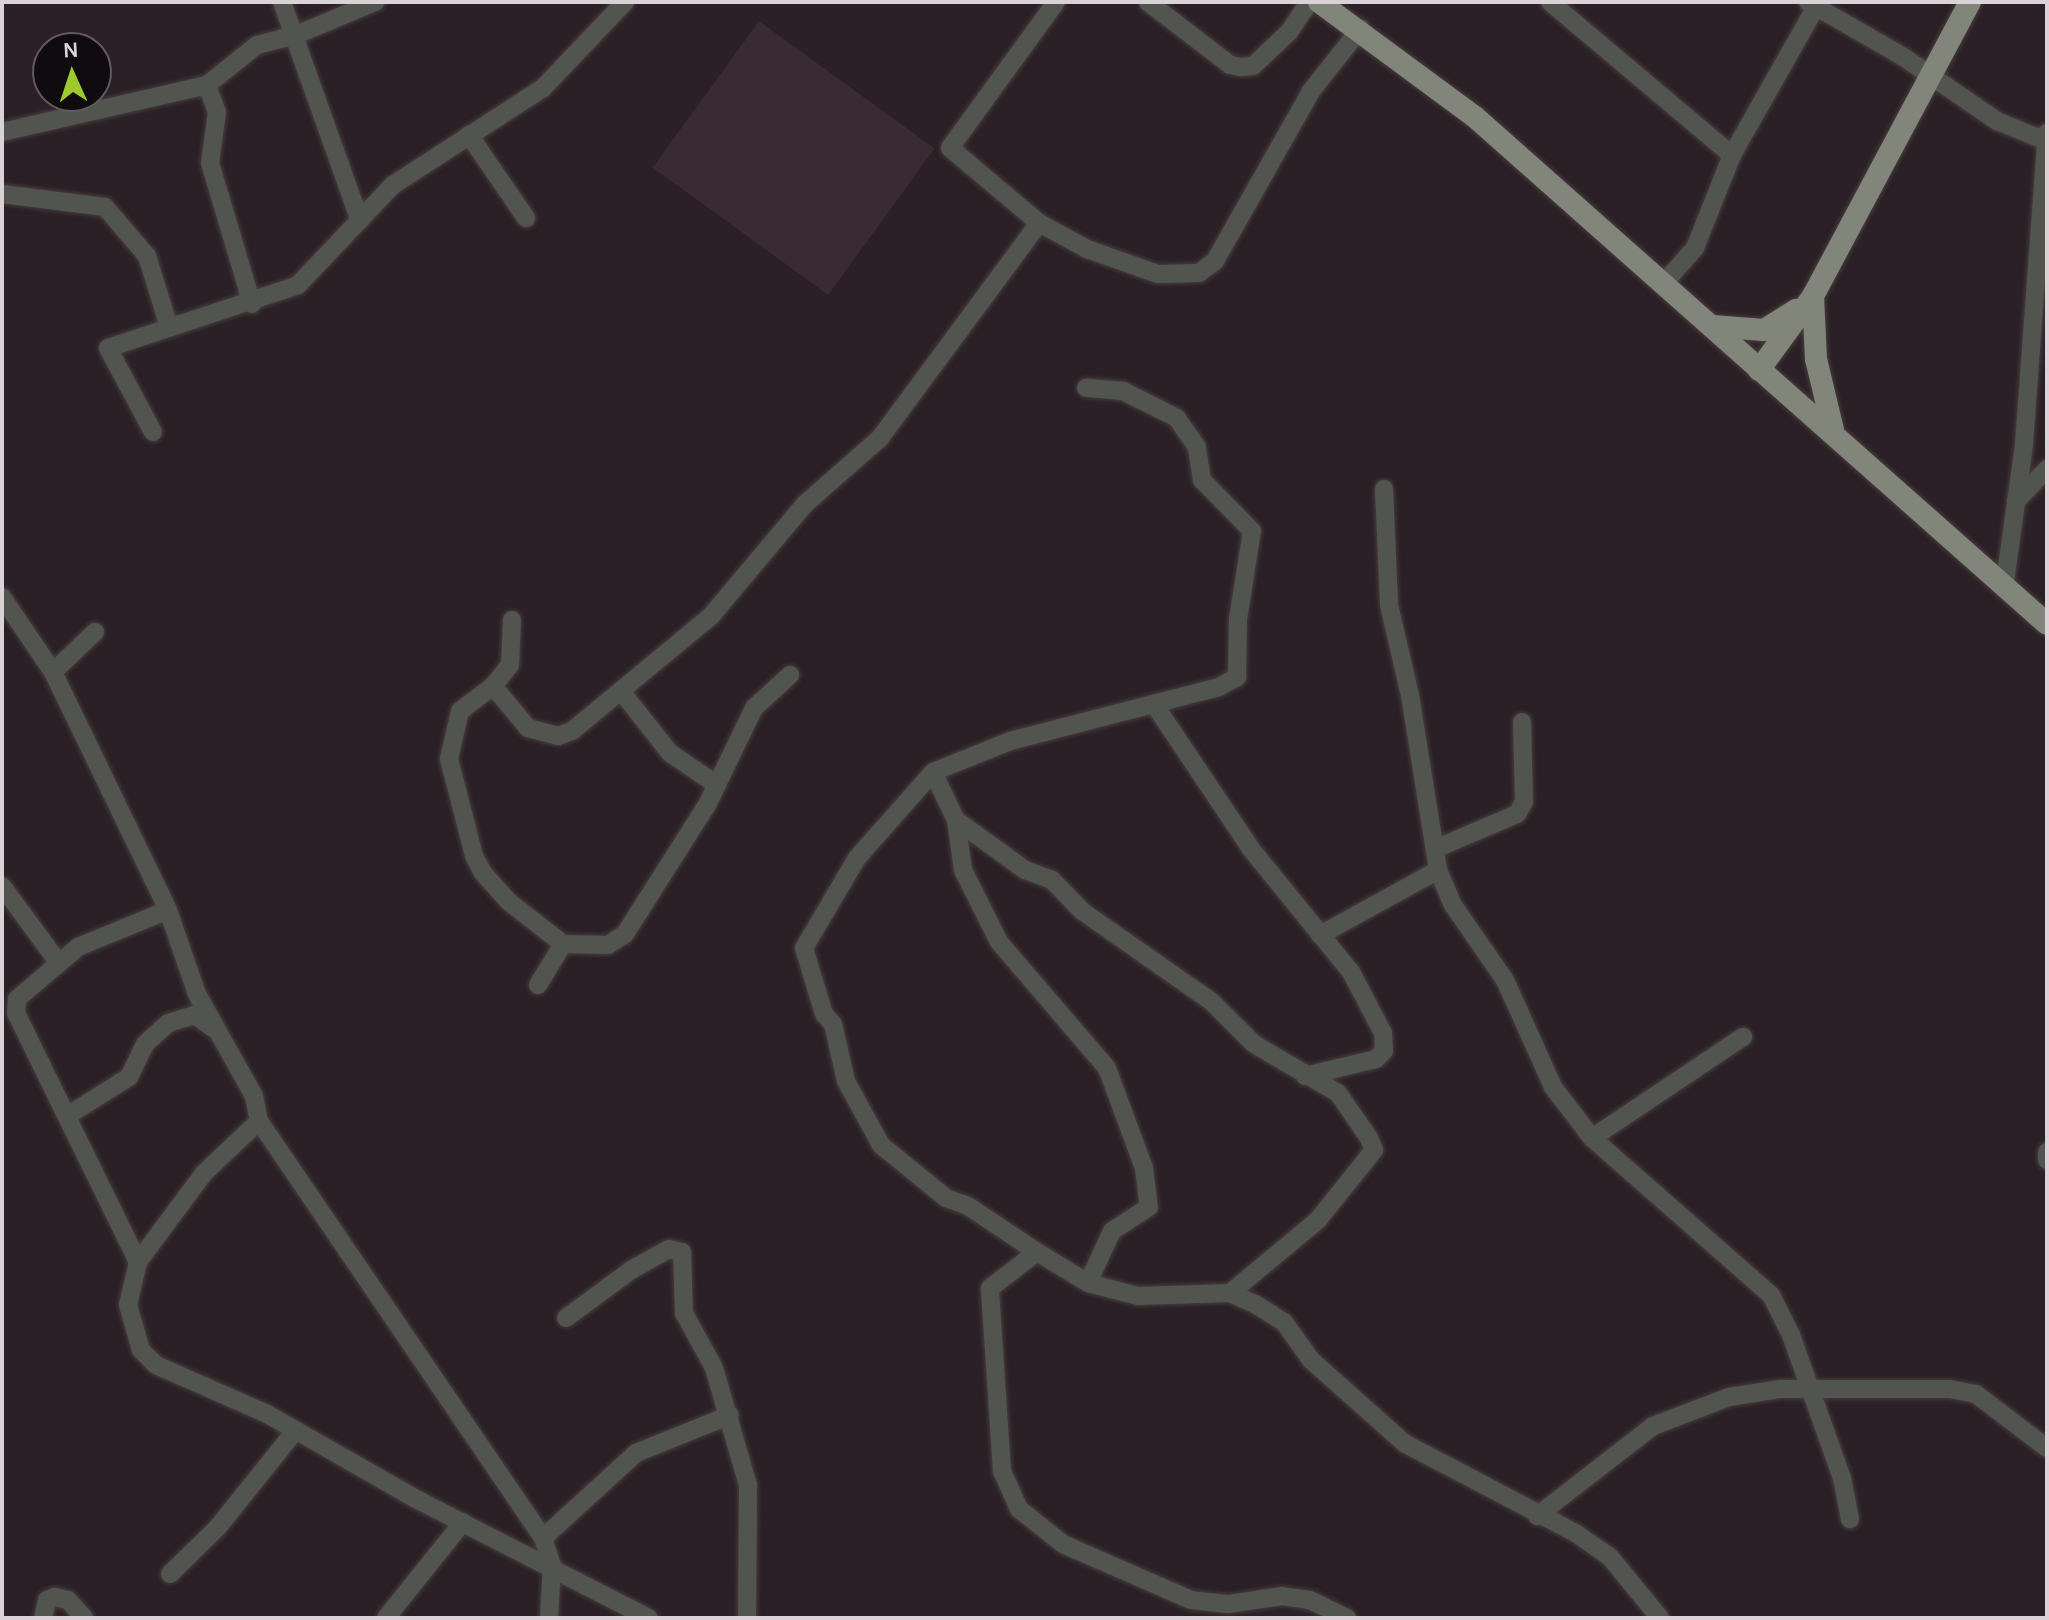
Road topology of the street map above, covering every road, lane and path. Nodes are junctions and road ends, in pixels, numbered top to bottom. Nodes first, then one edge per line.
1 (282, 2) edge
2 (375, 2) edge
3 (625, 2) edge
4 (1056, 2) edge
5 (1148, 2) edge
6 (1309, 2) edge
7 (1319, 2) edge
8 (1550, 2) edge
9 (1970, 2) edge
10 (1812, 5) edge
11 (1361, 28) junction
12 (296, 35) junction
13 (1928, 76) junction
14 (207, 85) junction
15 (2, 132) edge
16 (469, 135) junction
17 (2047, 147) edge
18 (1732, 155) junction
19 (2, 194) edge
20 (526, 218) dead end
21 (360, 221) junction
22 (1039, 223) junction
23 (2044, 253) edge
24 (1664, 283) junction
25 (1813, 296) junction
26 (252, 304) junction
27 (1711, 326) junction
28 (169, 327) junction
29 (1759, 370) junction
30 (1086, 388) dead end
31 (1833, 430) junction
32 (153, 432) dead end
33 (2047, 469) edge
34 (1384, 489) dead end
35 (2016, 501) junction
36 (2004, 589) junction
37 (2, 597) edge
38 (512, 620) dead end
39 (2047, 624) edge
40 (95, 632) dead end
41 (53, 672) junction
42 (790, 675) dead end
43 (493, 686) junction
44 (621, 691) junction
45 (1154, 704) junction
46 (1522, 722) dead end
47 (933, 772) junction
48 (717, 785) junction
49 (956, 820) junction
50 (1435, 849) junction
51 (1438, 870) junction
52 (2, 886) edge
53 (168, 910) junction
54 (1320, 935) junction
55 (563, 944) junction
56 (58, 962) junction
57 (538, 985) dead end
58 (1743, 1037) dead end
59 (222, 1040) junction
60 (1305, 1076) junction
61 (67, 1116) junction
62 (259, 1121) junction
63 (1592, 1138) junction
64 (2047, 1152) edge
65 (2047, 1160) edge
66 (1037, 1252) junction
67 (138, 1262) junction
68 (1088, 1283) junction
69 (1230, 1293) junction
70 (566, 1318) dead end
71 (1809, 1390) junction
72 (730, 1415) junction
73 (295, 1431) junction
74 (2047, 1448) edge
75 (1537, 1516) junction
76 (1850, 1519) dead end
77 (463, 1522) junction
78 (543, 1538) junction
79 (552, 1565) junction
80 (170, 1574) dead end
81 (43, 1618) edge
82 (84, 1618) edge
83 (386, 1618) edge
84 (549, 1618) edge
85 (649, 1618) edge
86 (747, 1618) edge
87 (1347, 1618) edge
88 (1660, 1618) edge

1 - 12 street
2 - 12 street
3 - 16 street
4 - 22 street
5 - 6 street
7 - 11 main road
8 - 18 street
9 - 13 main road
10 - 13 street
10 - 18 street
11 - 22 street
11 - 24 main road
12 - 14 street
12 - 21 street
13 - 17 street
13 - 25 main road
14 - 15 street
14 - 26 street
16 - 20 street
16 - 21 street
17 - 23 street
18 - 24 street
19 - 28 street
21 - 26 street
22 - 44 street
23 - 35 street
24 - 27 main road
25 - 27 main road
25 - 29 main road
25 - 31 main road
26 - 28 street
27 - 29 main road
28 - 32 street
29 - 31 main road
30 - 45 street
31 - 36 main road
33 - 35 street
34 - 50 street
35 - 36 street
36 - 39 main road
37 - 41 street
38 - 43 street
40 - 41 street
41 - 53 street
42 - 48 street
43 - 44 street
43 - 55 street
44 - 48 street
45 - 47 street
45 - 54 street
46 - 50 street
47 - 49 street
47 - 66 street
48 - 55 street
49 - 60 street
49 - 68 street
50 - 51 street
51 - 54 street
51 - 63 street
52 - 56 street
53 - 56 street
53 - 59 street
54 - 60 street
55 - 57 street
56 - 61 street
58 - 63 street
59 - 61 street
59 - 62 street
60 - 69 street
61 - 67 street
62 - 67 street
62 - 78 street
63 - 71 street
64 - 65 street
66 - 68 street
66 - 87 street
67 - 73 street
68 - 69 street
69 - 75 street
70 - 72 street
71 - 74 street
71 - 75 street
71 - 76 street
72 - 78 street
72 - 86 street
73 - 77 street
73 - 80 street
75 - 88 street
77 - 79 street
77 - 83 street
78 - 79 street
79 - 84 street
79 - 85 street
81 - 82 street

